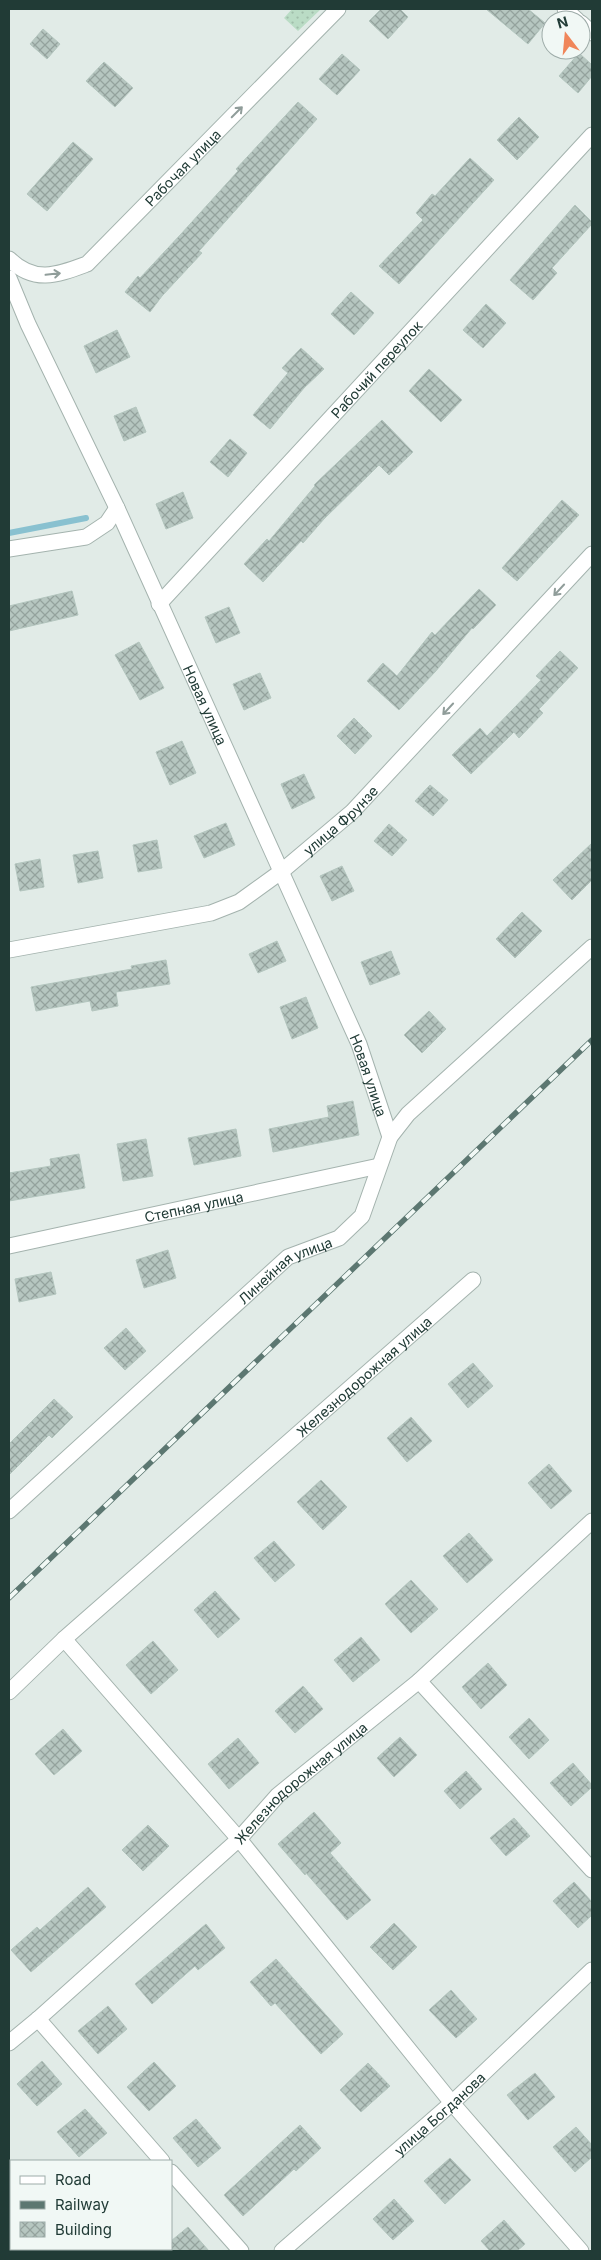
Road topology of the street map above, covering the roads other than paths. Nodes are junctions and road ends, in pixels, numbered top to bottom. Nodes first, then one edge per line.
1 (338, 9) edge
2 (592, 135) edge
3 (9, 259) edge
4 (9, 278) edge
5 (118, 508) junction
6 (9, 549) edge
7 (592, 554) edge
8 (159, 604) junction
9 (282, 871) junction
10 (592, 947) edge
11 (9, 950) edge
12 (390, 1137) junction
13 (379, 1166) junction
14 (9, 1246) edge
15 (474, 1280) dead end
16 (9, 1511) edge
17 (592, 1520) edge
18 (64, 1639) junction
19 (419, 1681) junction
20 (9, 1692) edge
21 (239, 1839) junction
22 (592, 1870) edge
23 (592, 1970) edge
24 (38, 2020) junction
25 (9, 2043) edge
26 (452, 2103) junction
27 (161, 2160) edge
28 (172, 2173) edge
29 (241, 2251) edge
30 (282, 2251) edge
31 (581, 2251) edge

3 -> 1 street, Рабочая улица
2 - 8 street, Рабочий переулок
4 - 5 street, Новая улица
5 - 6 street
5 - 8 street, Новая улица
7 -> 9 street, улица Фрунзе
8 - 9 street, Новая улица
9 - 11 street, улица Фрунзе
9 - 12 street, Новая улица
10 - 12 street, Линейная улица
12 - 13 street, Линейная улица
13 - 14 street, Степная улица
13 - 16 street, Линейная улица
15 - 18 street, Железнодорожная улица
17 - 19 street, Железнодорожная улица
18 - 20 street, Железнодорожная улица
18 - 21 street
19 - 21 street, Железнодорожная улица
19 - 22 street
21 - 24 street, Железнодорожная улица
21 - 26 street
23 - 26 street, улица Богданова
24 - 25 street, Железнодорожная улица
24 - 27 street
26 - 30 street, улица Богданова
26 - 31 street
28 - 29 street

